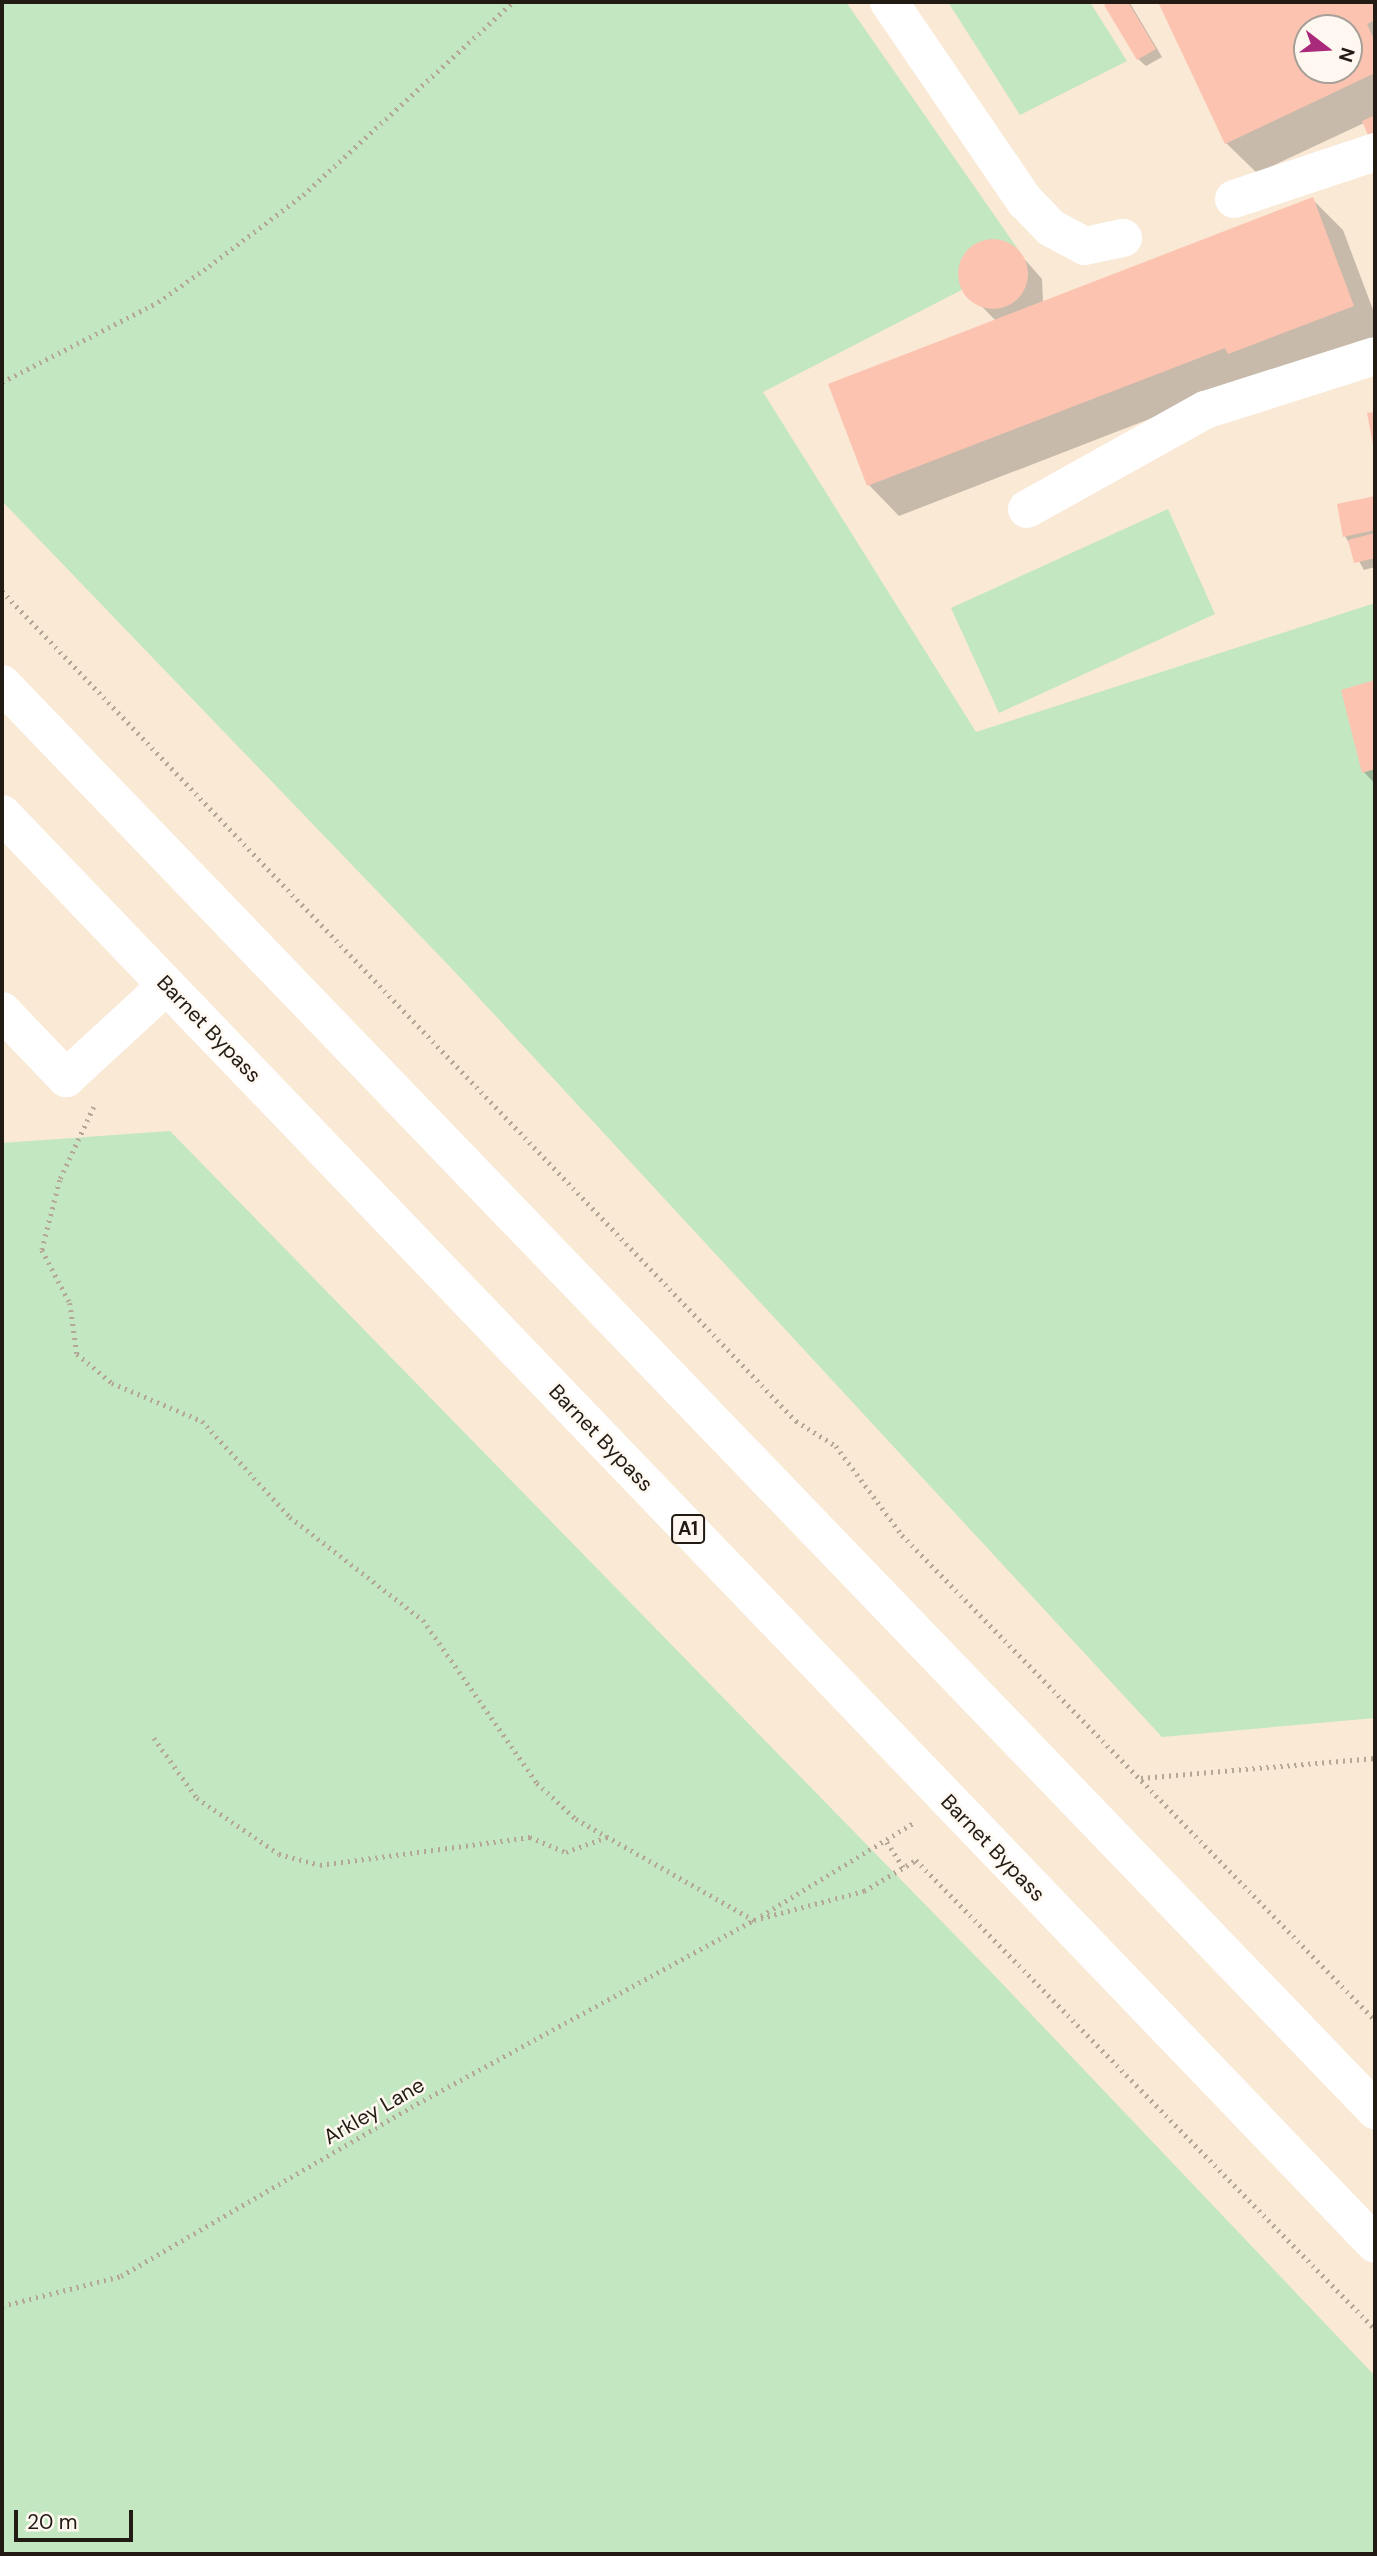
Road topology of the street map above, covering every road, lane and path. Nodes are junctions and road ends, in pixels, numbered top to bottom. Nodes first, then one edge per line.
1 (513, 2) edge
2 (890, 2) edge
3 (1375, 152) edge
4 (1234, 199) dead end
5 (1123, 238) dead end
6 (1375, 356) edge
7 (2, 382) edge
8 (1027, 509) dead end
9 (2, 591) edge
10 (2, 684) edge
11 (2, 814) edge
12 (167, 985) junction
13 (2, 1011) edge
14 (100, 1049) junction
15 (153, 1738) dead end
16 (1375, 1758) edge
17 (1140, 1778) junction
18 (947, 1799) junction
19 (608, 1837) junction
20 (887, 1842) junction
21 (904, 1868) junction
22 (754, 1920) junction
23 (1375, 2020) edge
24 (1375, 2110) edge
25 (1375, 2244) edge
26 (2, 2306) edge
27 (1375, 2329) edge

1 - 7 path
2 - 5 main road
3 - 4 main road
6 - 8 main road
9 - 17 path
10 - 24 main road
11 - 12 main road, Barnet Bypass / A1
12 - 14 main road
12 - 18 main road, Barnet Bypass / A1
13 - 14 main road
14 - 19 path
15 - 19 path
16 - 17 path
17 - 23 path
18 - 20 path
18 - 25 main road, Barnet Bypass / A1
19 - 22 path
20 - 21 path
20 - 22 path
21 - 22 path
21 - 27 path
22 - 26 path, Arkley Lane

